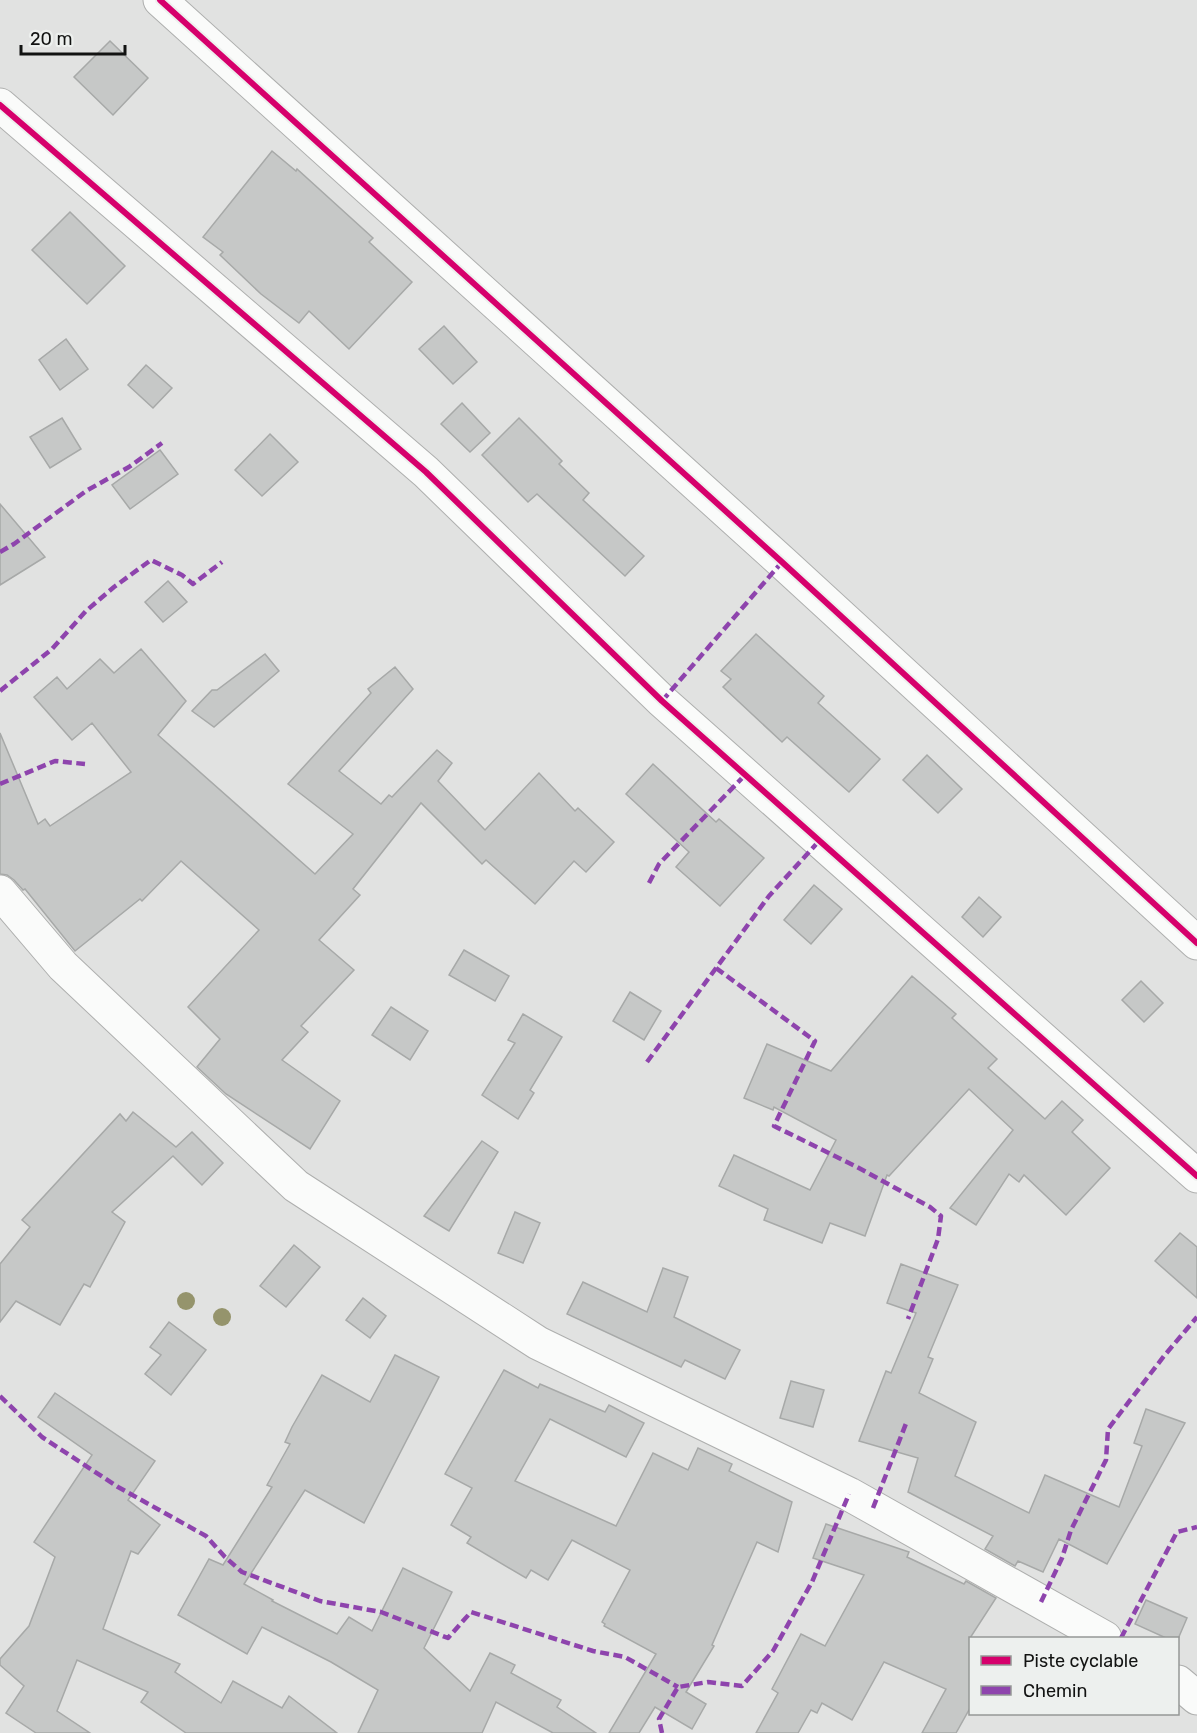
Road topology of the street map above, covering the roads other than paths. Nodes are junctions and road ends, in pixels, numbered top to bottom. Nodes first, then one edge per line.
1 (160, 0) edge
2 (0, 105) edge
3 (0, 892) edge
4 (1197, 943) edge
5 (1197, 1176) edge
6 (1103, 1637) edge
7 (1179, 1683) edge
8 (1197, 1698) edge

1 - 4 street
2 - 5 street
3 - 6 street
7 - 8 street

